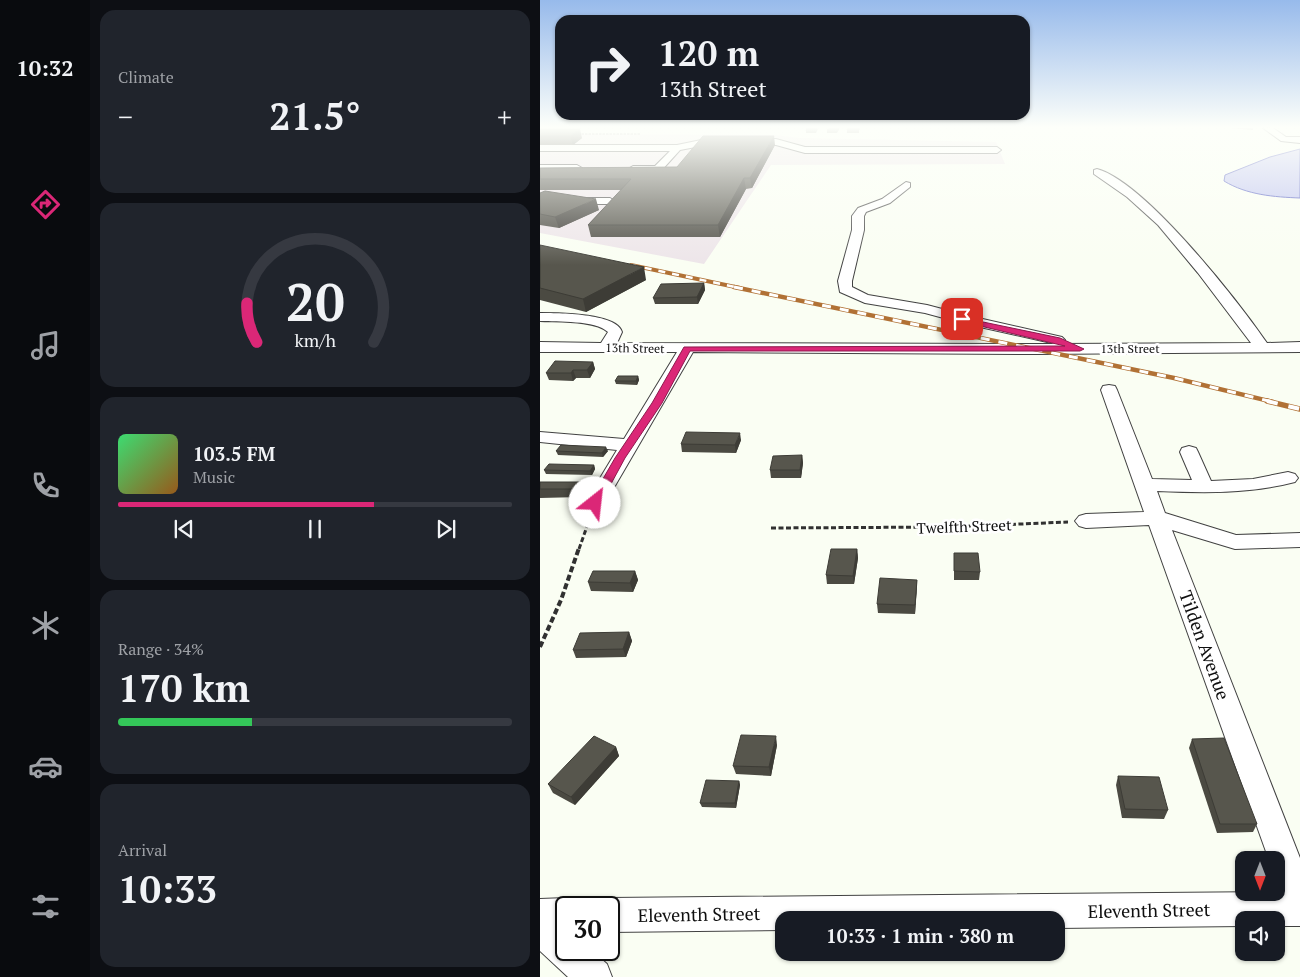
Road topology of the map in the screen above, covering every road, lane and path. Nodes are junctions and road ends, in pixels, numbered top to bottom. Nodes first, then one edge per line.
1 (1099, 174) edge
2 (906, 185) dead end
3 (540, 201) edge
4 (610, 201) edge
5 (540, 316) edge
6 (540, 347) edge
7 (1262, 347) junction
8 (1300, 347) edge
9 (606, 348) junction
10 (687, 349) junction
11 (1080, 349) junction
12 (1109, 390) dead end
13 (540, 437) edge
14 (628, 445) junction
15 (1189, 452) dead end
16 (1288, 478) dead end
17 (1145, 485) junction
18 (1204, 486) junction
19 (595, 503) joint
20 (1158, 518) junction
21 (1086, 521) joint
22 (771, 528) dead end
23 (1300, 540) edge
24 (540, 647) edge
25 (1300, 901) edge
26 (1300, 908) edge
27 (555, 915) edge
28 (620, 915) edge
29 (540, 916) edge
30 (540, 927) edge
31 (594, 977) edge

1 - 7 street
2 - 11 street
3 - 4 street
5 - 9 street
6 - 9 street, 13th Street
7 - 8 street, 13th Street
7 - 11 street, 13th Street
9 - 10 street, 13th Street
10 - 11 street, 13th Street
10 - 14 street
12 - 17 street, Tilden Avenue
13 - 14 street
14 - 19 street
15 - 18 street
16 - 18 street
17 - 18 street
17 - 20 street, Tilden Avenue
19 - 24 path
20 - 21 street
20 - 23 street
20 - 25 street, Tilden Avenue
21 - 22 path, Twelfth Street
26 - 28 street, Eleventh Street
27 - 29 street
30 - 31 street

